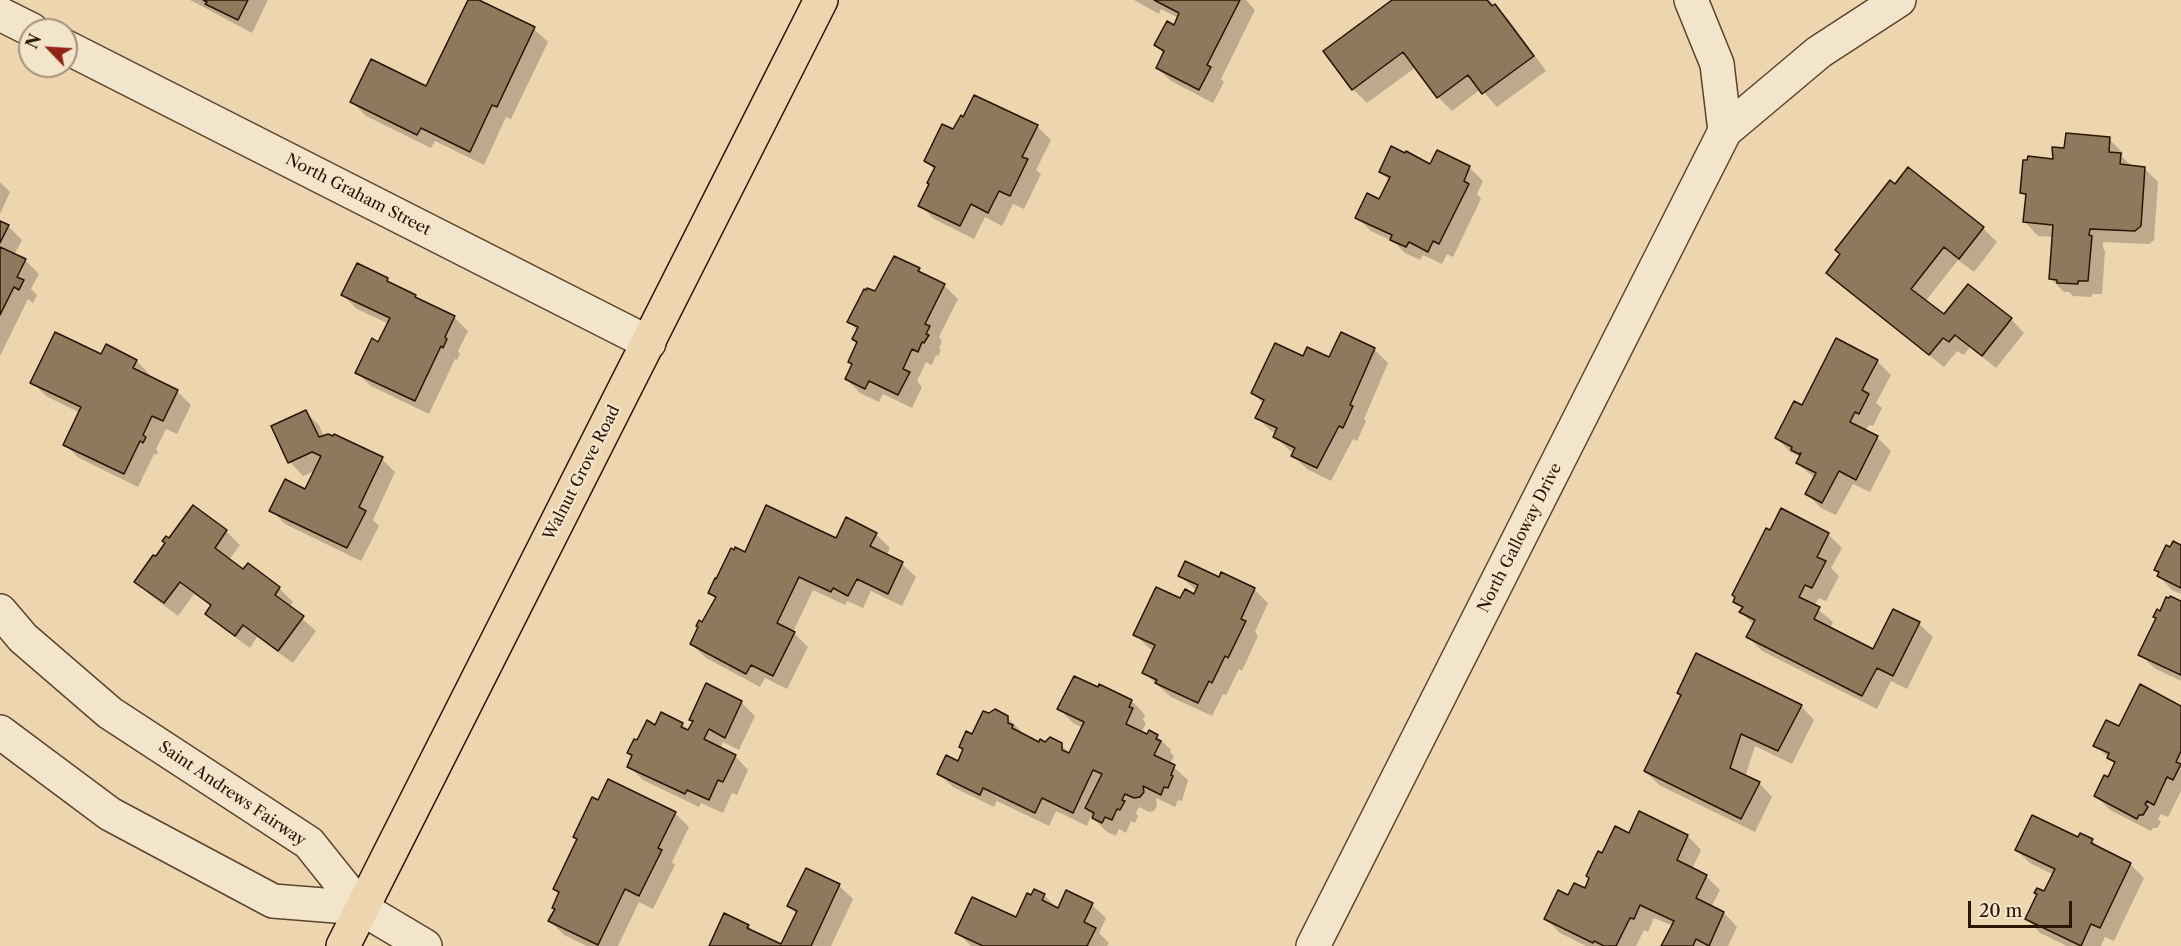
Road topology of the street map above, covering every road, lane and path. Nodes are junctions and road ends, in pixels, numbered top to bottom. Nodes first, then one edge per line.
1 (821, 0) edge
2 (1691, 0) edge
3 (1899, 0) edge
4 (0, 14) edge
5 (18, 23) edge
6 (78, 53) edge
7 (1725, 130) junction
8 (649, 343) junction
9 (0, 611) edge
10 (0, 732) edge
11 (361, 908) junction
12 (343, 946) edge
13 (425, 946) edge
14 (1313, 946) edge

1 - 8 main road, Walnut Grove Road
2 - 7 street
3 - 7 street, North Galloway Drive
4 - 5 street
6 - 8 street, North Graham Street
7 - 14 street, North Galloway Drive
8 - 11 main road, Walnut Grove Road
9 - 11 street, Saint Andrews Fairway
10 - 11 street
11 - 12 main road, Walnut Grove Road
11 - 13 street

